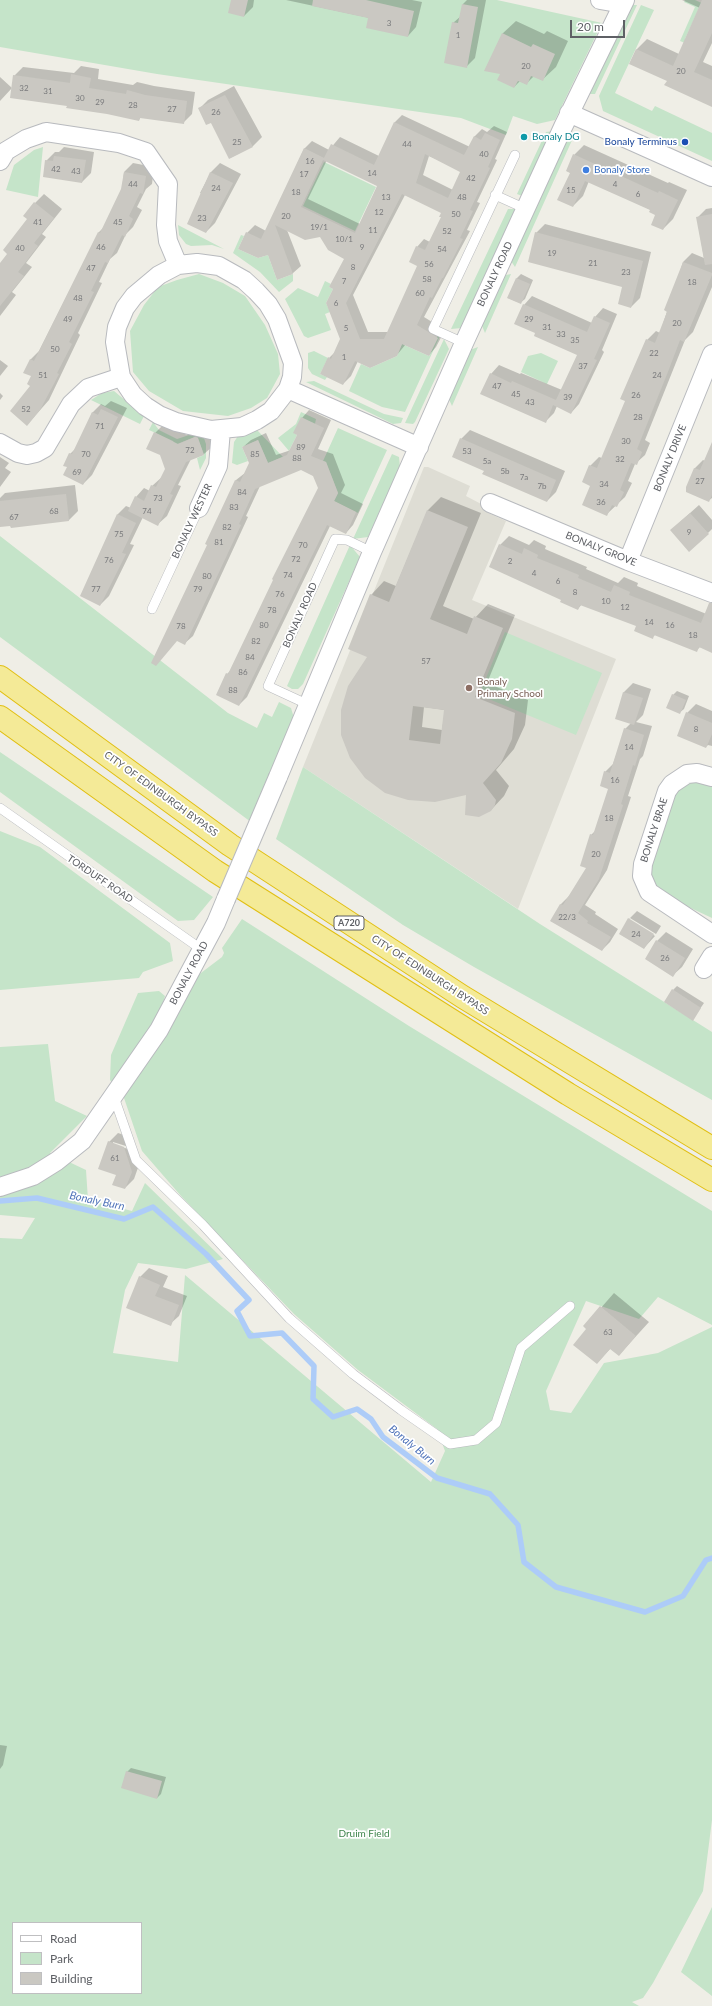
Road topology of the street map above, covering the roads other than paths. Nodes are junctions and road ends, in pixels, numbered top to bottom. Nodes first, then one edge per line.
1 (600, 0) edge
2 (624, 2) edge
3 (569, 114) junction
4 (514, 155) dead end
5 (0, 161) edge
6 (712, 178) edge
7 (495, 195) junction
8 (526, 208) junction
9 (178, 265) junction
10 (464, 343) junction
11 (712, 354) edge
12 (121, 377) junction
13 (706, 387) edge
14 (288, 389) junction
15 (221, 430) junction
16 (0, 442) edge
17 (419, 447) junction
18 (490, 503) dead end
19 (199, 508) joint
20 (372, 552) junction
21 (628, 560) junction
22 (712, 593) edge
23 (152, 609) dead end
24 (0, 677) edge
25 (309, 705) junction
26 (0, 717) edge
27 (712, 777) edge
28 (0, 808) edge
29 (712, 934) edge
30 (201, 949) junction
31 (114, 1097) junction
32 (712, 1148) edge
33 (712, 1180) edge
34 (0, 1187) edge
35 (570, 1306) dead end

1 - 2 street
2 - 3 street, BONALY ROAD
3 - 6 street
3 - 8 street, BONALY ROAD
4 - 7 lane
5 - 9 street
7 - 8 lane
7 - 10 lane
8 - 10 street, BONALY ROAD
9 - 12 street
9 - 14 street
10 - 17 street, BONALY ROAD
11 - 13 street, BONALY DRIVE
12 - 15 street
12 - 16 street
13 - 21 street, BONALY DRIVE
14 - 15 street
14 - 17 street
15 - 19 street, BONALY WESTER
17 - 20 street, BONALY ROAD
18 - 21 street, BONALY GROVE
19 - 23 lane, BONALY WESTER
20 - 25 street, BONALY ROAD
20 - 25 lane, BONALY ROAD
21 - 22 street, BONALY GROVE
24 - 32 highway, CITY OF EDINBURGH BYPASS / A720
25 - 30 street, BONALY ROAD, bridge
26 - 33 highway, A720
27 - 29 street, BONALY BRAE
28 - 30 lane, TORDUFF ROAD
30 - 31 street, BONALY ROAD
31 - 34 street, BONALY ROAD
31 - 35 lane

